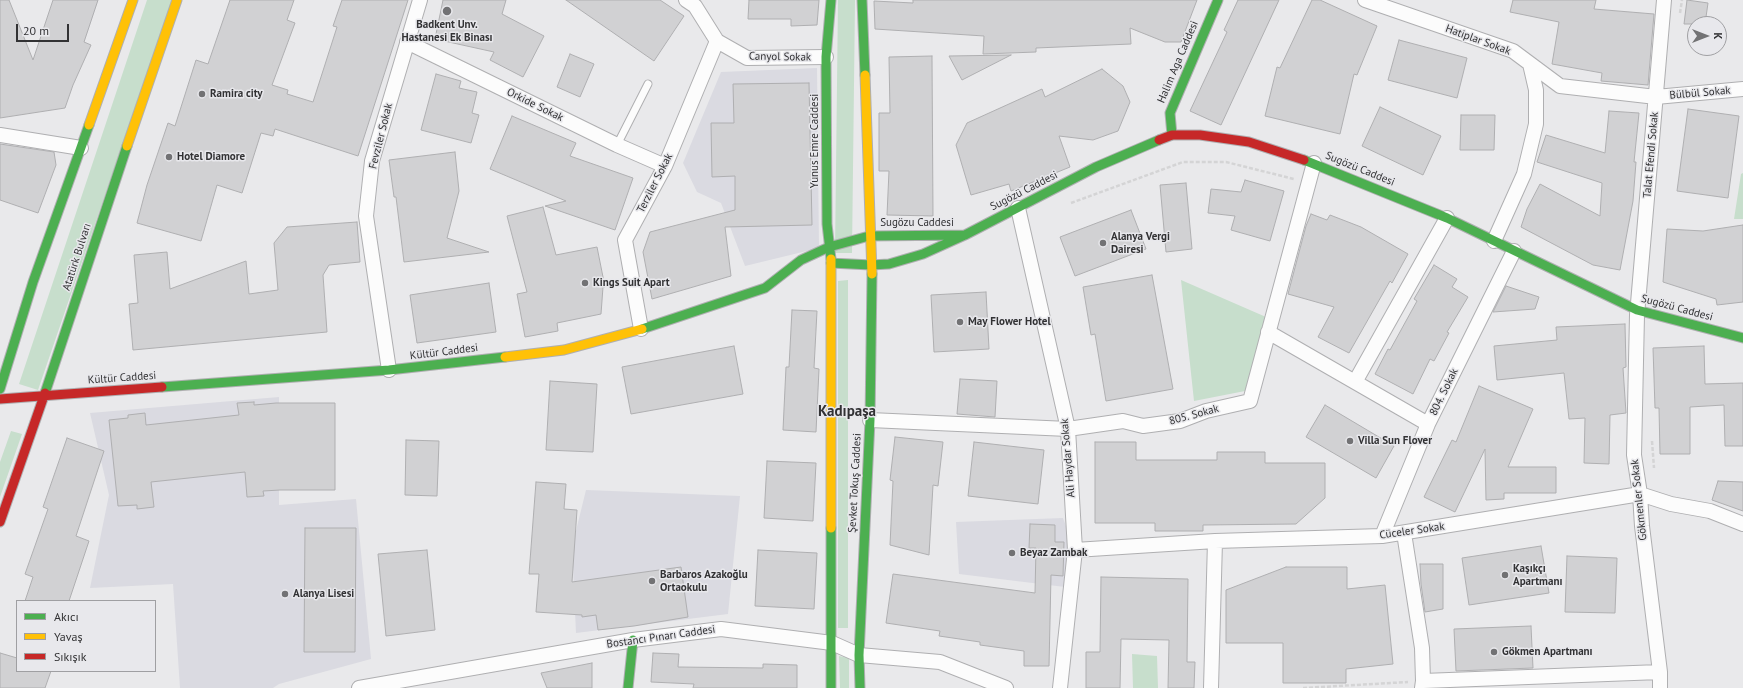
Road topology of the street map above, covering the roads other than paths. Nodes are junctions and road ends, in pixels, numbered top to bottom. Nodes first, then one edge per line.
1 (133, 0) edge
2 (177, 0) edge
3 (420, 0) edge
4 (686, 0) edge
5 (831, 0) edge
6 (862, 0) edge
7 (1218, 0) edge
8 (1365, 0) edge
9 (1664, 0) edge
10 (717, 41) junction
11 (407, 42) junction
12 (826, 57) junction
13 (1530, 64) junction
14 (648, 84) dead end
15 (1743, 89) edge
16 (1656, 97) junction
17 (0, 135) edge
18 (1172, 135) junction
19 (617, 145) junction
20 (81, 148) junction
21 (1314, 163) junction
22 (665, 166) junction
23 (1018, 208) junction
24 (1447, 218) junction
25 (965, 235) junction
26 (869, 236) junction
27 (1494, 241) junction
28 (829, 247) junction
29 (1514, 251) junction
30 (831, 263) junction
31 (871, 265) junction
32 (832, 281) joint
33 (1637, 310) junction
34 (641, 329) junction
35 (1268, 332) junction
36 (1743, 338) edge
37 (389, 370) junction
38 (1355, 382) junction
39 (0, 389) edge
40 (44, 396) junction
41 (0, 399) edge
42 (870, 420) junction
43 (1428, 424) junction
44 (1068, 429) junction
45 (1640, 494) junction
46 (0, 522) edge
47 (1743, 524) edge
48 (1404, 533) junction
49 (1382, 536) junction
50 (1216, 541) junction
51 (1075, 550) junction
52 (633, 640) junction
53 (832, 643) junction
54 (859, 655) junction
55 (1660, 672) junction
56 (1423, 684) edge
57 (361, 688) edge
58 (628, 688) edge
59 (832, 688) edge
60 (860, 688) edge
61 (1006, 688) edge
62 (1060, 688) edge
63 (1211, 688) edge
64 (1660, 688) edge

1 - 20 street
2 - 40 street, Atatürk Bulvarı
3 - 11 street, Fevziler Sokak
4 - 10 street, Canyol Sokak
5 - 12 street, Yunus Emre Caddesi
6 - 26 street
7 - 18 street, Halim Aga Caddesi
8 - 13 street, Hatiplar Sokak
9 - 16 street, Talat Efendi Sokak
10 - 12 street, Canyol Sokak
10 - 22 street, Terziler Sokak
11 - 19 street, Orkide Sokak
11 - 37 street, Fevziler Sokak
12 - 28 street, Yunus Emre Caddesi
13 - 16 street, Hatiplar Sokak
13 - 27 street
14 - 19 lane
15 - 16 street, Bülbül Sokak
16 - 33 street, Talat Efendi Sokak
17 - 20 street
18 - 21 street, Sugözü Caddesi
18 - 23 street, Sugözü Caddesi
19 - 22 street, Orkide Sokak
20 - 39 street
21 - 24 street, Sugözü Caddesi
21 - 35 street, 805. Sokak
22 - 34 street, Terziler Sokak
23 - 25 street, Sugözü Caddesi
23 - 44 street, Ali Haydar Sokak
24 - 27 street, Sugözü Caddesi
24 - 38 street
25 - 26 street, Sugözu Caddesi
25 - 31 street, Sugözü Caddesi
26 - 28 street, Kültür Caddesi
26 - 31 street
27 - 29 street, Sugözü Caddesi
28 - 30 street, Yunus Emre Caddesi
28 - 34 street, Kültür Caddesi
29 - 33 street, Sugözü Caddesi
29 - 43 street, 804. Sokak
30 - 31 street, Sugözü Caddesi
30 - 32 street, Yunus Emre Caddesi
31 - 42 street, Şevket Tokuş Caddesi
32 - 53 street, Şevket Tokuş Caddesi
33 - 36 street, Sugözü Caddesi
33 - 45 street, Gökmenler Sokak
34 - 37 street, Kültür Caddesi
35 - 38 street
35 - 44 street, 805. Sokak
37 - 40 street, Kültür Caddesi
38 - 43 street
40 - 41 street, Kültür Caddesi
40 - 46 street, Atatürk Bulvarı
42 - 44 street, 805. Sokak
42 - 54 street, Şevket Tokuş Caddesi
43 - 49 street, 804. Sokak
44 - 51 street, Ali Haydar Sokak
45 - 47 street, Cüceler Sokak
45 - 48 street, Cüceler Sokak
45 - 55 street, Gökmenler Sokak
48 - 49 street, Cüceler Sokak
48 - 56 street
49 - 50 street, Cüceler Sokak
50 - 51 street, Cüceler Sokak
50 - 63 street
51 - 62 street, Ali Haydar Sokak
52 - 53 street, Bostancı Pınarı Caddesi
52 - 57 street, Bostancı Pınarı Caddesi
52 - 58 street
53 - 54 street, Bostancı Pınarı Caddesi
53 - 59 street, Şevket Tokuş Caddesi
54 - 60 street, Şevket Tokuş Caddesi
54 - 61 street, Bostancı Pınarı Caddesi
55 - 56 street
55 - 64 street, Gökmenler Sokak

